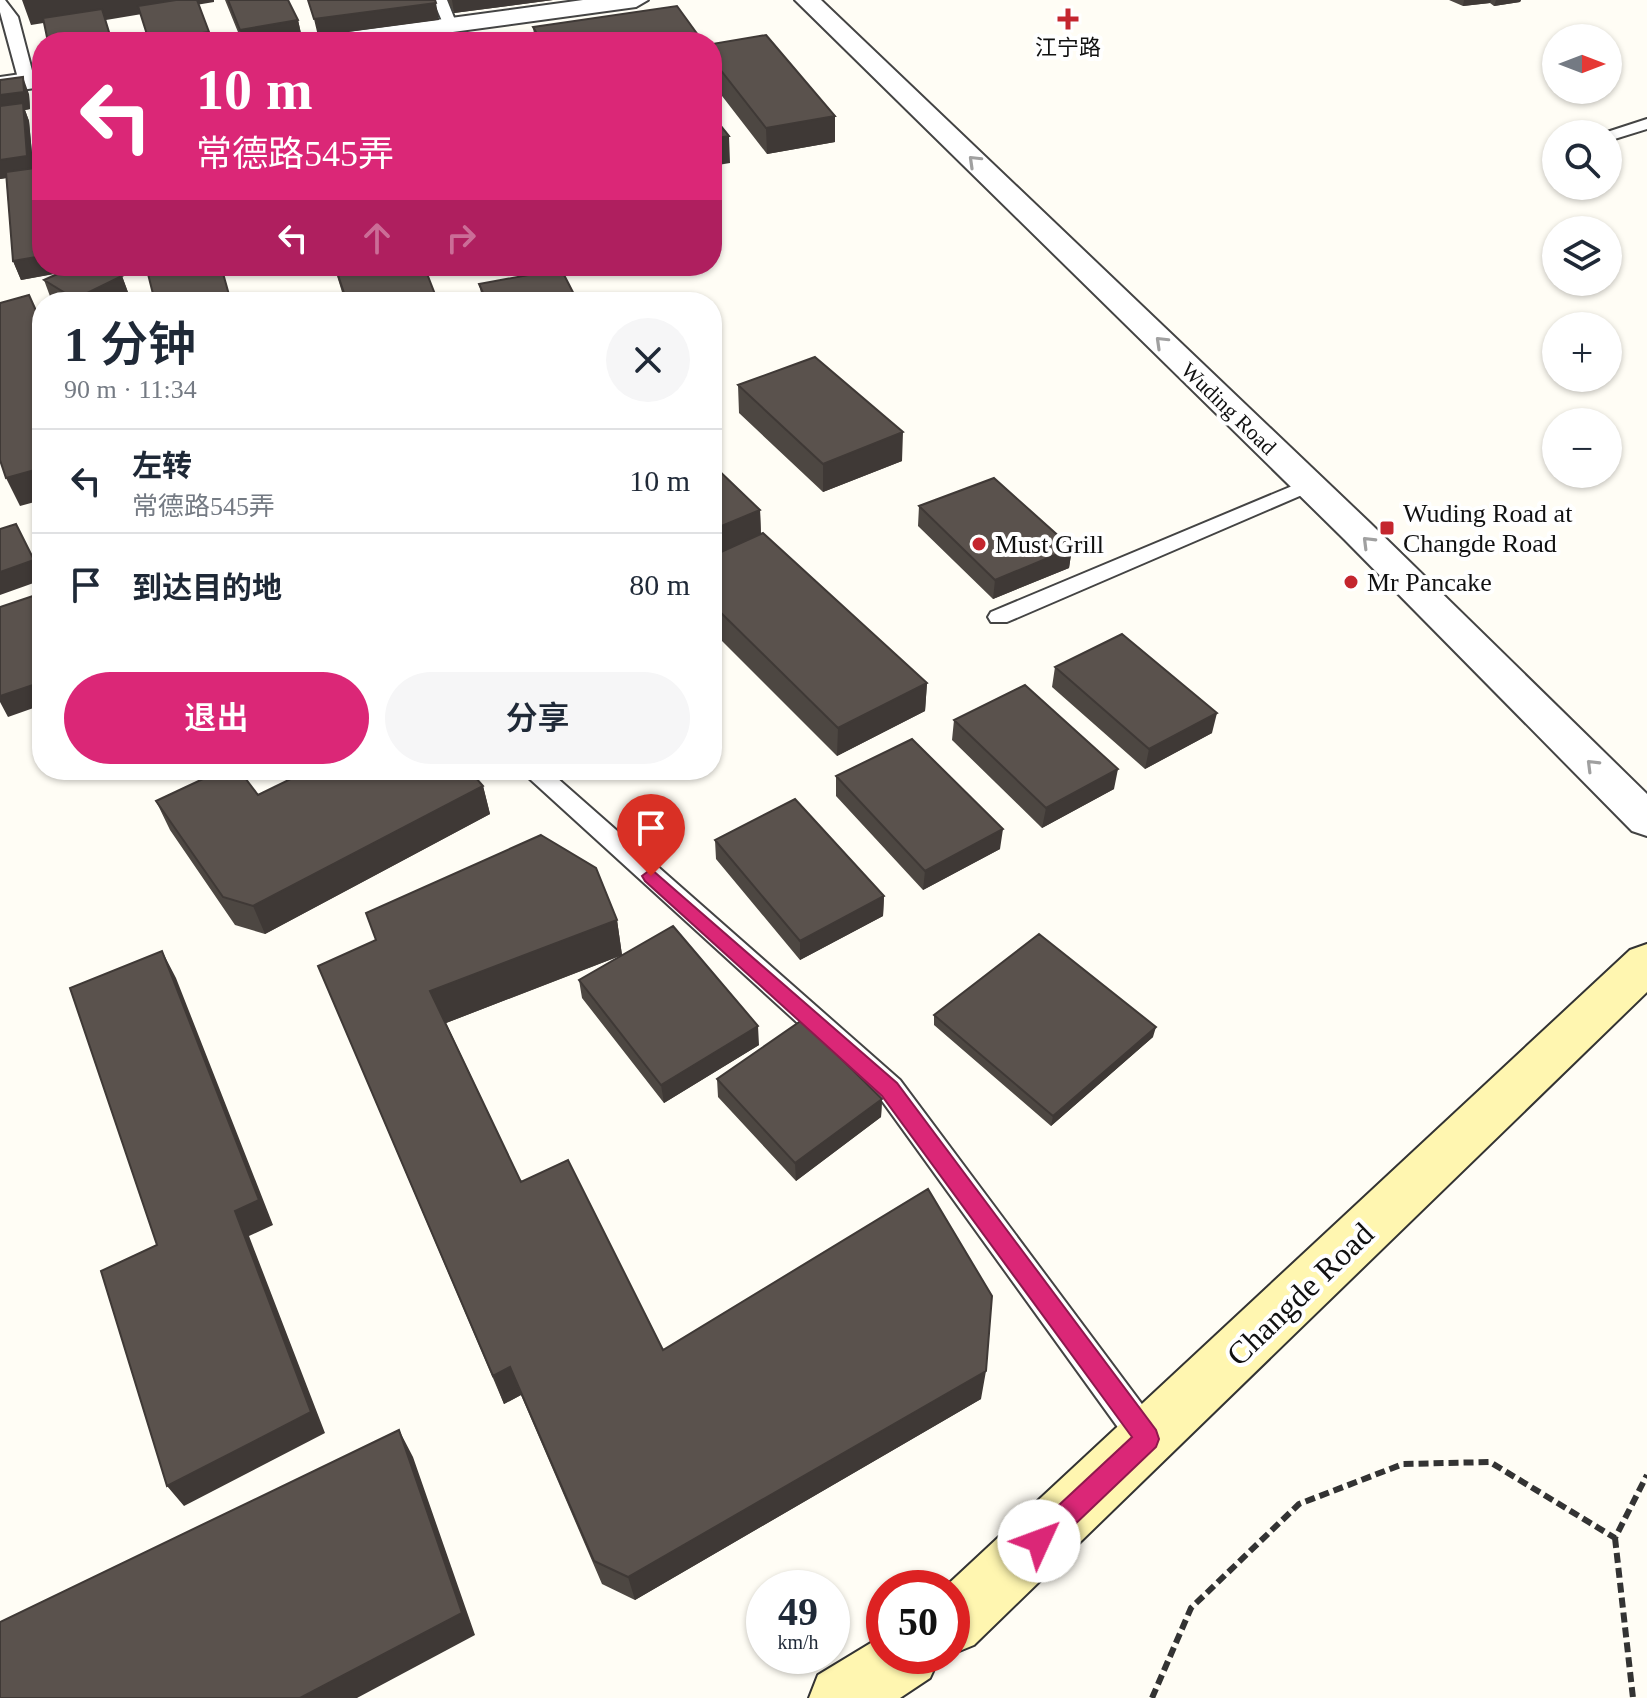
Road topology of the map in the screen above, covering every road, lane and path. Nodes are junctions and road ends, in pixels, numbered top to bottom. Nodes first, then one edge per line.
1 (440, 0) edge
2 (636, 0) edge
3 (807, 0) edge
4 (0, 3) edge
5 (450, 25) junction
6 (399, 32) edge
7 (32, 75) edge
8 (32, 80) edge
9 (0, 85) edge
10 (1647, 124) edge
11 (1622, 132) edge
12 (1309, 485) junction
13 (999, 617) dead end
14 (543, 780) edge
15 (1647, 820) edge
16 (1647, 963) edge
17 (1147, 1439) junction
18 (1647, 1475) edge
19 (1615, 1538) junction
20 (970, 1606) edge
21 (879, 1674) edge
22 (841, 1698) edge
23 (1152, 1698) edge
24 (1633, 1698) edge

1 - 5 lane
2 - 5 street
12 -> 3 street, Wuding Road
4 - 7 lane
5 - 6 street
8 - 9 street
10 - 11 lane
12 - 13 lane
15 -> 12 street, Wuding Road
14 - 17 lane
16 - 17 main road, Changde Road
17 - 20 main road, Changde Road
18 - 19 path
19 - 23 path
19 - 24 path
21 - 22 main road

